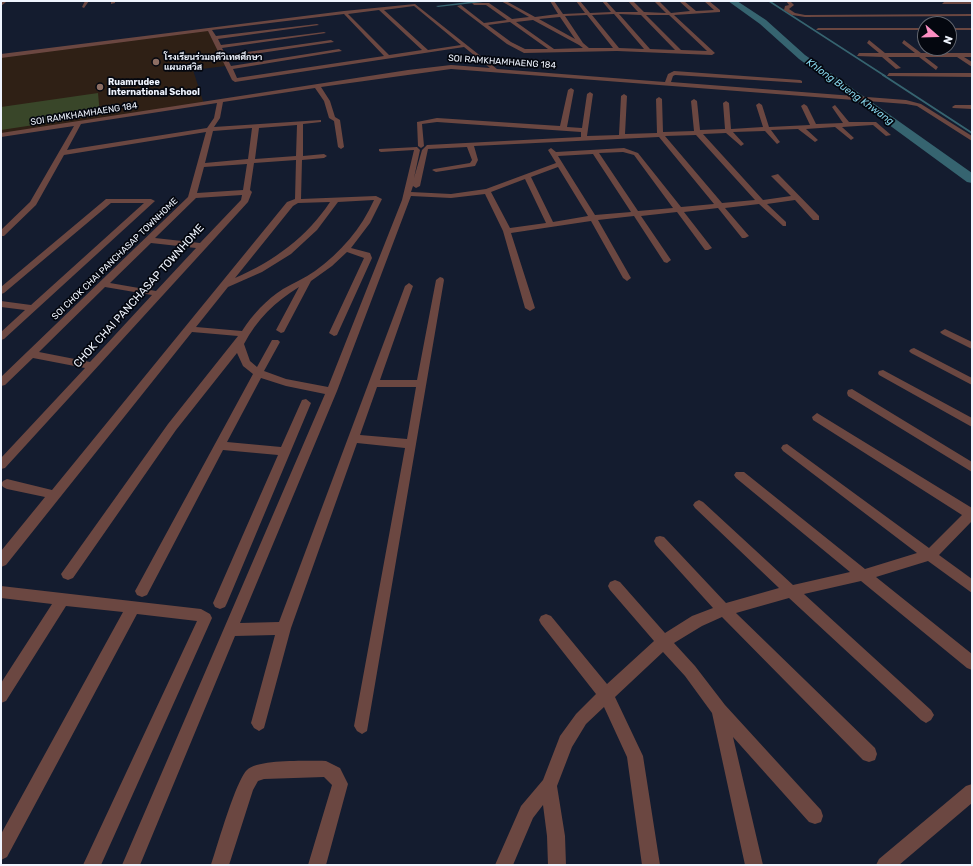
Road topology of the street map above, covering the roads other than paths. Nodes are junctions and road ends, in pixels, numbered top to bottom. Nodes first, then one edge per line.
1 (1, 1) edge
2 (87, 1) edge
3 (504, 1) edge
4 (552, 1) edge
5 (578, 1) edge
6 (604, 1) edge
7 (630, 1) edge
8 (656, 1) edge
9 (681, 1) edge
10 (706, 1) edge
11 (788, 2) dead end
12 (944, 3) dead end
13 (972, 3) edge
14 (474, 4) dead end
15 (513, 4) edge
16 (1, 5) edge
17 (84, 6) dead end
18 (459, 6) dead end
19 (379, 8) junction
20 (344, 12) junction
21 (614, 13) junction
22 (695, 13) junction
23 (588, 14) junction
24 (643, 14) junction
25 (671, 14) junction
26 (562, 15) junction
27 (972, 15) edge
28 (309, 17) junction
29 (534, 17) junction
30 (510, 20) junction
31 (317, 24) junction
32 (484, 24) junction
33 (816, 24) dead end
34 (209, 29) junction
35 (818, 29) dead end
36 (830, 29) junction
37 (917, 29) edge
38 (957, 29) edge
39 (972, 29) edge
40 (324, 33) junction
41 (215, 38) junction
42 (331, 42) junction
43 (869, 42) dead end
44 (904, 42) dead end
45 (580, 44) junction
46 (463, 46) junction
47 (219, 47) junction
48 (552, 49) junction
49 (587, 49) junction
50 (617, 49) junction
51 (339, 51) junction
52 (426, 51) junction
53 (649, 51) junction
54 (681, 53) junction
55 (917, 53) edge
56 (884, 55) junction
57 (917, 55) edge
58 (958, 55) joint
59 (972, 55) edge
60 (1, 56) edge
61 (859, 56) dead end
62 (921, 56) edge
63 (224, 57) junction
64 (388, 57) junction
65 (349, 63) junction
66 (972, 65) edge
67 (229, 68) junction
68 (354, 68) dead end
69 (898, 68) dead end
70 (936, 68) dead end
71 (495, 70) junction
72 (359, 74) dead end
73 (889, 75) dead end
74 (972, 75) edge
75 (364, 79) junction
76 (800, 82) dead end
77 (668, 83) junction
78 (317, 87) junction
79 (571, 90) dead end
80 (590, 94) dead end
81 (624, 96) dead end
82 (659, 99) dead end
83 (694, 101) dead end
84 (220, 102) junction
85 (726, 103) dead end
86 (210, 104) junction
87 (760, 105) dead end
88 (804, 106) dead end
89 (835, 107) dead end
90 (955, 107) dead end
91 (972, 107) edge
92 (318, 121) dead end
93 (79, 123) junction
94 (300, 123) junction
95 (847, 124) junction
96 (837, 125) junction
97 (211, 126) junction
98 (256, 126) junction
99 (814, 126) junction
100 (800, 127) junction
101 (563, 129) junction
102 (767, 129) junction
103 (585, 130) junction
104 (728, 131) junction
105 (697, 132) junction
106 (660, 134) junction
107 (1, 135) edge
108 (888, 135) dead end
109 (622, 136) junction
110 (851, 138) dead end
111 (584, 139) junction
112 (972, 139) edge
113 (815, 140) dead end
114 (545, 141) junction
115 (778, 142) dead end
116 (741, 144) dead end
117 (470, 145) junction
118 (341, 147) dead end
119 (421, 148) junction
120 (381, 150) dead end
121 (595, 152) junction
122 (62, 153) junction
123 (553, 154) junction
124 (324, 156) dead end
125 (300, 157) junction
126 (252, 161) junction
127 (559, 164) junction
128 (200, 165) junction
129 (412, 170) junction
130 (420, 170) junction
131 (436, 170) dead end
132 (527, 175) junction
133 (775, 176) dead end
134 (486, 191) junction
135 (248, 192) junction
136 (192, 196) junction
137 (408, 197) junction
138 (298, 198) dead end
139 (795, 198) junction
140 (336, 199) junction
141 (761, 202) junction
142 (719, 206) junction
143 (678, 210) junction
144 (638, 213) junction
145 (593, 218) junction
146 (816, 218) dead end
147 (550, 224) junction
148 (783, 224) dead end
149 (507, 231) junction
150 (1, 234) edge
151 (745, 236) dead end
152 (150, 240) junction
153 (202, 246) junction
154 (708, 248) dead end
155 (346, 250) junction
156 (667, 260) dead end
157 (627, 278) dead end
158 (307, 280) junction
159 (440, 280) dead end
160 (104, 284) junction
161 (225, 285) junction
162 (409, 286) dead end
163 (1, 291) edge
164 (159, 294) junction
165 (1, 304) edge
166 (33, 308) junction
167 (530, 308) dead end
168 (190, 329) junction
169 (281, 330) dead end
170 (945, 332) dead end
171 (334, 333) dead end
172 (1, 337) edge
173 (242, 339) junction
174 (275, 342) dead end
175 (972, 346) edge
176 (914, 351) dead end
177 (31, 354) junction
178 (92, 366) junction
179 (258, 373) junction
180 (883, 373) dead end
181 (972, 382) edge
182 (1, 383) edge
183 (374, 383) junction
184 (422, 384) junction
185 (333, 387) junction
186 (852, 393) dead end
187 (306, 403) dead end
188 (817, 417) dead end
189 (972, 423) edge
190 (353, 439) junction
191 (411, 444) junction
192 (220, 445) junction
193 (787, 448) dead end
194 (285, 452) junction
195 (3, 461) edge
196 (972, 468) edge
197 (740, 475) dead end
198 (7, 484) dead end
199 (55, 495) junction
200 (699, 504) dead end
201 (971, 514) edge
202 (660, 541) dead end
203 (6, 547) edge
204 (930, 555) junction
205 (1, 561) edge
206 (68, 574) dead end
207 (863, 575) junction
208 (615, 586) dead end
209 (972, 588) edge
210 (142, 591) dead end
211 (791, 591) junction
212 (1, 592) edge
213 (62, 600) junction
214 (220, 603) dead end
215 (133, 608) junction
216 (724, 610) junction
217 (546, 620) dead end
218 (284, 628) junction
219 (230, 630) junction
220 (663, 642) junction
221 (972, 663) edge
222 (1, 696) edge
223 (607, 696) junction
224 (719, 710) junction
225 (926, 715) dead end
226 (259, 723) dead end
227 (362, 726) dead end
228 (869, 754) dead end
229 (549, 786) junction
230 (972, 792) edge
231 (815, 816) dead end
232 (1, 851) edge
233 (92, 865) edge
234 (131, 865) edge
235 (220, 865) edge
236 (317, 865) edge
237 (504, 865) edge
238 (557, 865) edge
239 (651, 865) edge
240 (754, 865) edge
241 (885, 865) edge

1 - 16 street
2 - 17 street
3 - 15 street
4 - 26 street
5 - 23 street
6 - 21 street
7 - 24 street
8 - 25 street
9 - 22 street
10 - 22 street
11 - 27 street
12 - 13 street
14 - 30 street
15 - 29 street
18 - 32 street
19 - 20 street
19 - 46 street
19 - 52 street
20 - 28 street
20 - 64 street
21 - 23 street
21 - 24 street
21 - 53 street
22 - 25 street
23 - 26 street
23 - 50 street
24 - 25 street
24 - 54 street
25 - 54 street
26 - 29 street
26 - 45 street
28 - 31 street
28 - 34 street
29 - 30 street
29 - 45 street
30 - 32 street
30 - 48 street
31 - 40 street
31 - 41 street
32 - 48 street
33 - 36 street
34 - 41 street
34 - 60 street
35 - 36 street
36 - 37 street
38 - 39 street
40 - 42 street
40 - 47 street
41 - 47 street
42 - 51 street
42 - 63 street
43 - 56 street
44 - 55 street
45 - 49 street
46 - 52 street
46 - 71 street
47 - 63 street
48 - 49 street
49 - 50 street
50 - 53 street
51 - 65 street
51 - 67 street
52 - 64 street
53 - 54 street
56 - 57 street
56 - 61 street
56 - 69 street
58 - 59 street
58 - 66 street
62 - 70 street
63 - 67 street
64 - 65 street
65 - 67 street
65 - 68 street
71 - 75 street, SOI RAMKHAMHAENG 184
71 - 77 street, SOI RAMKHAMHAENG 184
72 - 75 street
73 - 74 street
75 - 78 street, SOI RAMKHAMHAENG 184
76 - 77 street
77 - 112 street, SOI RAMKHAMHAENG 184
78 - 84 street, SOI RAMKHAMHAENG 184
78 - 118 street
79 - 101 street
80 - 103 street
81 - 109 street
82 - 106 street
83 - 105 street
84 - 86 street, SOI RAMKHAMHAENG 184
84 - 97 street, SOI CHOK CHAI PANCHASAP TOWNHOME
85 - 104 street
86 - 93 street, SOI RAMKHAMHAENG 184
86 - 97 street, SOI CHOK CHAI PANCHASAP TOWNHOME
87 - 102 street
88 - 99 street
89 - 95 street
90 - 91 street
92 - 94 street
93 - 107 street, SOI RAMKHAMHAENG 184
93 - 122 street
94 - 98 street
94 - 125 street
95 - 96 street
95 - 108 street
96 - 99 street
96 - 110 street
97 - 98 street
97 - 122 street
97 - 128 street, SOI CHOK CHAI PANCHASAP TOWNHOME
98 - 126 street, CHOK CHAI PANCHASAP TOWNHOME
99 - 100 street
100 - 102 street
100 - 113 street
101 - 103 street
101 - 119 street
102 - 104 street
102 - 115 street
103 - 111 street
104 - 105 street
104 - 116 street
105 - 106 street
105 - 141 street
106 - 109 street
106 - 142 street
109 - 111 street
111 - 114 street
114 - 117 street
114 - 123 street
117 - 119 street
117 - 131 street
119 - 120 street
119 - 129 street
119 - 130 street
121 - 123 street
121 - 143 street
121 - 144 street
122 - 150 street
123 - 127 street
124 - 125 street
125 - 126 street
125 - 138 street
126 - 128 street
126 - 135 street, CHOK CHAI PANCHASAP TOWNHOME
127 - 132 street
127 - 145 street
128 - 136 street, SOI CHOK CHAI PANCHASAP TOWNHOME
129 - 130 street
129 - 137 street
130 - 137 street
132 - 134 street
132 - 147 street
133 - 139 street
134 - 137 street
134 - 149 street
135 - 136 street
135 - 153 street, CHOK CHAI PANCHASAP TOWNHOME
136 - 152 street, SOI CHOK CHAI PANCHASAP TOWNHOME
137 - 185 street
139 - 141 street
139 - 146 street
140 - 155 street
140 - 161 street
140 - 161 street
141 - 142 street
141 - 148 street
142 - 143 street
142 - 151 street
143 - 144 street
143 - 154 street
144 - 145 street
144 - 156 street
145 - 147 street
145 - 157 street
147 - 149 street
149 - 167 street
152 - 153 street
152 - 160 street, SOI CHOK CHAI PANCHASAP TOWNHOME
153 - 164 street, CHOK CHAI PANCHASAP TOWNHOME
155 - 158 street
155 - 171 street
158 - 169 street
158 - 173 street
159 - 184 street
160 - 164 street
160 - 177 street, SOI CHOK CHAI PANCHASAP TOWNHOME
161 - 168 street
162 - 183 street
163 - 166 street
164 - 178 street, CHOK CHAI PANCHASAP TOWNHOME
165 - 166 street
166 - 172 street
168 - 173 street
168 - 199 street
170 - 175 street
173 - 179 street
173 - 206 street
174 - 179 street
176 - 181 street
177 - 178 street
177 - 182 street, SOI CHOK CHAI PANCHASAP TOWNHOME
178 - 195 street, CHOK CHAI PANCHASAP TOWNHOME
179 - 185 street
179 - 192 street
180 - 189 street
183 - 184 street
183 - 190 street
184 - 191 street
185 - 219 street
186 - 196 street
187 - 194 street
188 - 201 street
190 - 191 street
190 - 218 street
191 - 227 street
192 - 194 street
192 - 210 street
193 - 204 street
194 - 214 street
197 - 207 street
198 - 199 street
199 - 203 street
200 - 211 street
201 - 204 street
202 - 216 street
203 - 205 street
204 - 207 street
204 - 209 street
207 - 211 street
207 - 221 street
208 - 220 street
211 - 216 street
211 - 225 street
212 - 213 street
213 - 215 street
213 - 222 street
215 - 232 street
215 - 233 street
216 - 220 street
216 - 228 street
217 - 223 street
218 - 219 street
218 - 226 street
219 - 234 street
220 - 223 street
220 - 224 street
223 - 229 street
223 - 239 street
224 - 231 street
224 - 240 street
229 - 237 street
229 - 238 street
230 - 241 street
235 - 236 street

